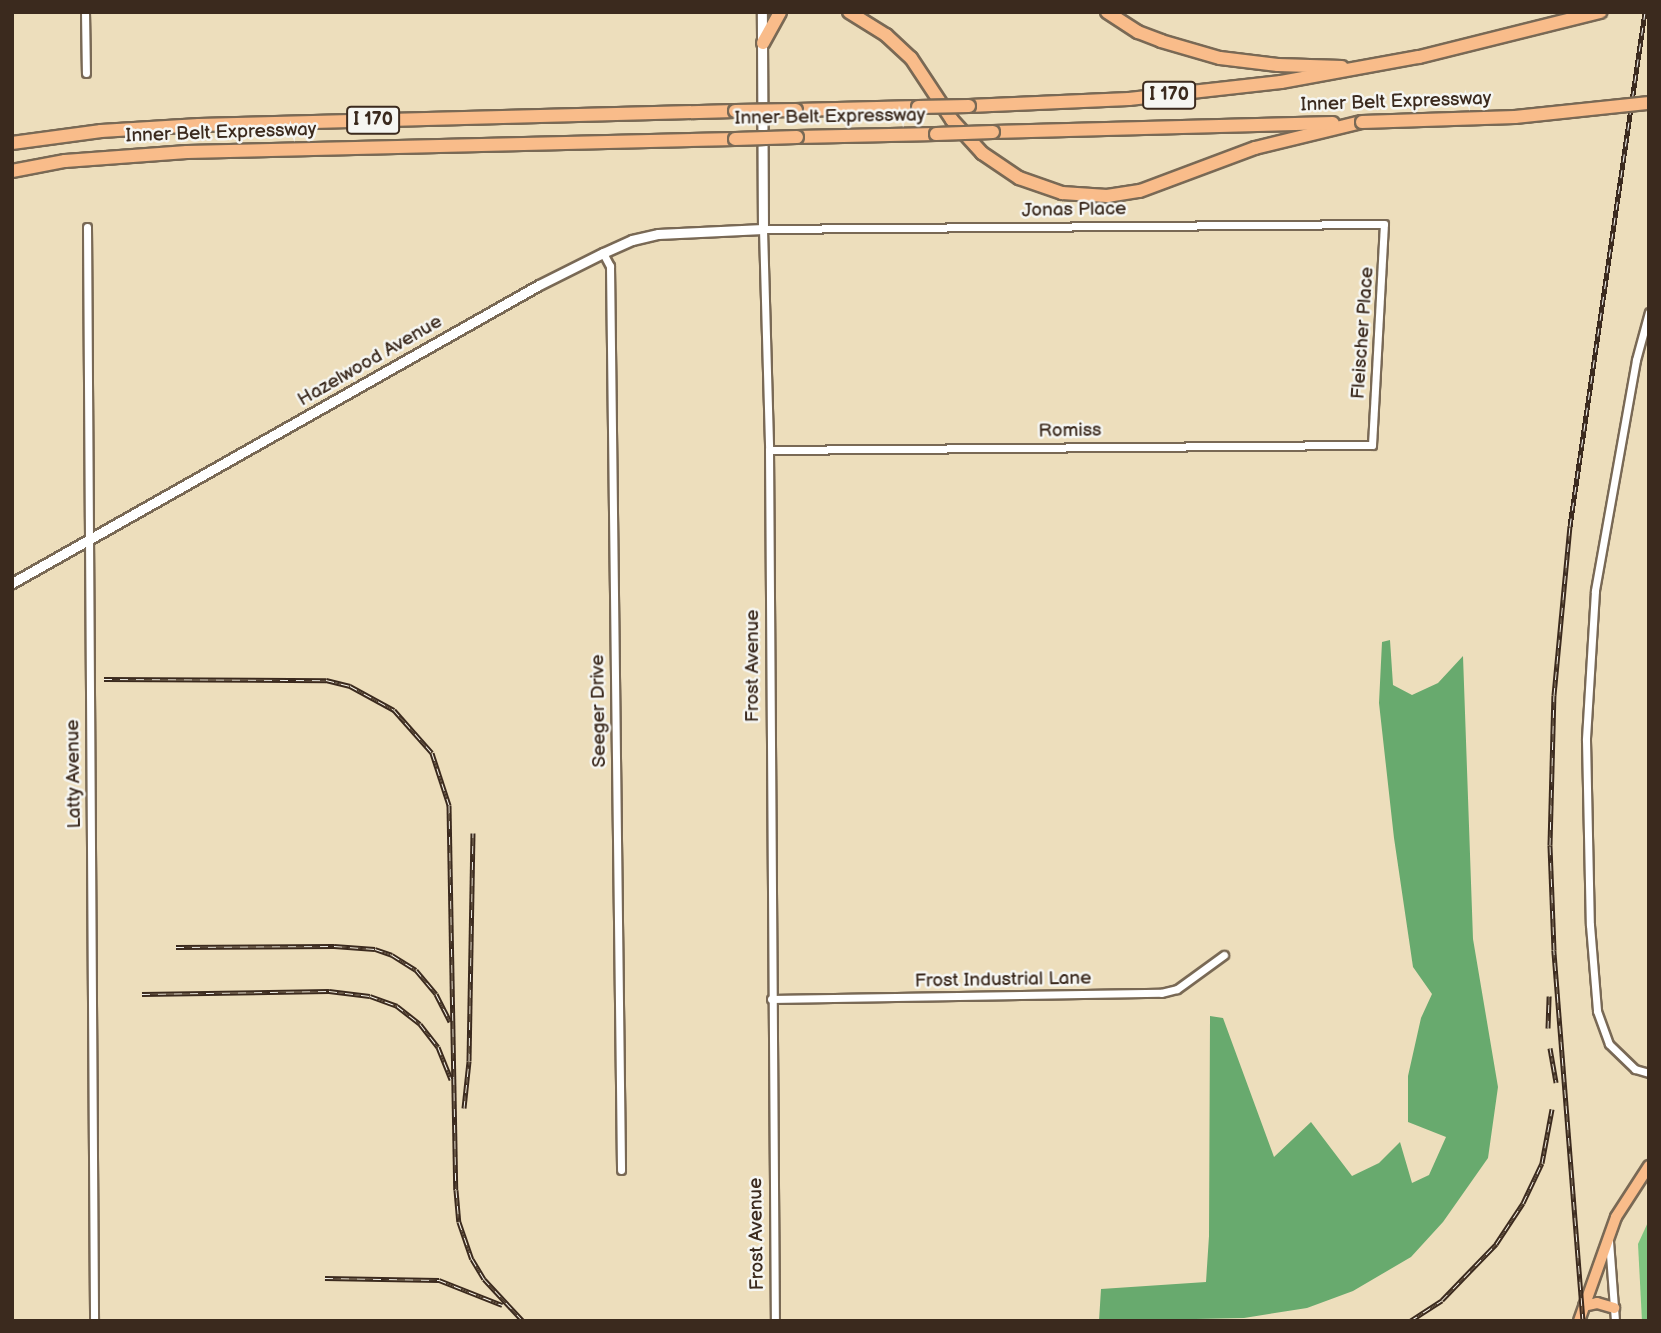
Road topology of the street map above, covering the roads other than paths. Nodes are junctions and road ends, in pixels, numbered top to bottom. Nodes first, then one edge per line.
1 (85, 12) edge
2 (780, 12) edge
3 (849, 12) edge
4 (1107, 12) edge
5 (1600, 12) edge
6 (761, 15) edge
7 (763, 43) junction
8 (1367, 67) junction
9 (86, 74) dead end
10 (1649, 103) edge
11 (1362, 122) junction
12 (12, 143) edge
13 (12, 171) edge
14 (1384, 224) joint
15 (87, 227) dead end
16 (763, 229) junction
17 (603, 253) junction
18 (1649, 312) edge
19 (1371, 444) joint
20 (769, 450) junction
21 (88, 541) junction
22 (12, 583) edge
23 (1224, 955) dead end
24 (771, 999) junction
25 (1649, 1073) edge
26 (1649, 1166) edge
27 (621, 1170) dead end
28 (1609, 1238) junction
29 (1584, 1306) junction
30 (1614, 1308) junction
31 (94, 1321) edge
32 (775, 1321) edge
33 (1579, 1321) edge
34 (1615, 1321) edge

1 - 9 street
2 - 7 highway
3 - 11 highway
4 - 8 highway
5 - 8 highway, Inner Belt Expressway / I 170
6 - 7 street, Frost Avenue
7 - 16 street, Frost Avenue
8 - 12 highway, Inner Belt Expressway / I 170, bridge
10 - 11 highway, Inner Belt Expressway / I 170, bridge
11 - 13 highway, Inner Belt Expressway / I 170, bridge
14 - 16 street, Jonas Place
14 - 19 street, Fleischer Place
15 - 21 street, Latty Avenue
16 - 17 street, Hazelwood Avenue
16 - 20 street, Frost Avenue
17 - 21 street, Hazelwood Avenue
17 - 27 street, Seeger Drive
18 - 25 street
19 - 20 street, Romiss
20 - 24 street, Frost Avenue
21 - 22 street, Hazelwood Avenue
21 - 31 street, Latty Avenue
23 - 24 street, Frost Industrial Lane
24 - 32 street, Frost Avenue
26 - 28 main road
28 - 29 main road
28 - 30 street
29 - 30 main road
29 - 33 main road
30 - 34 street

